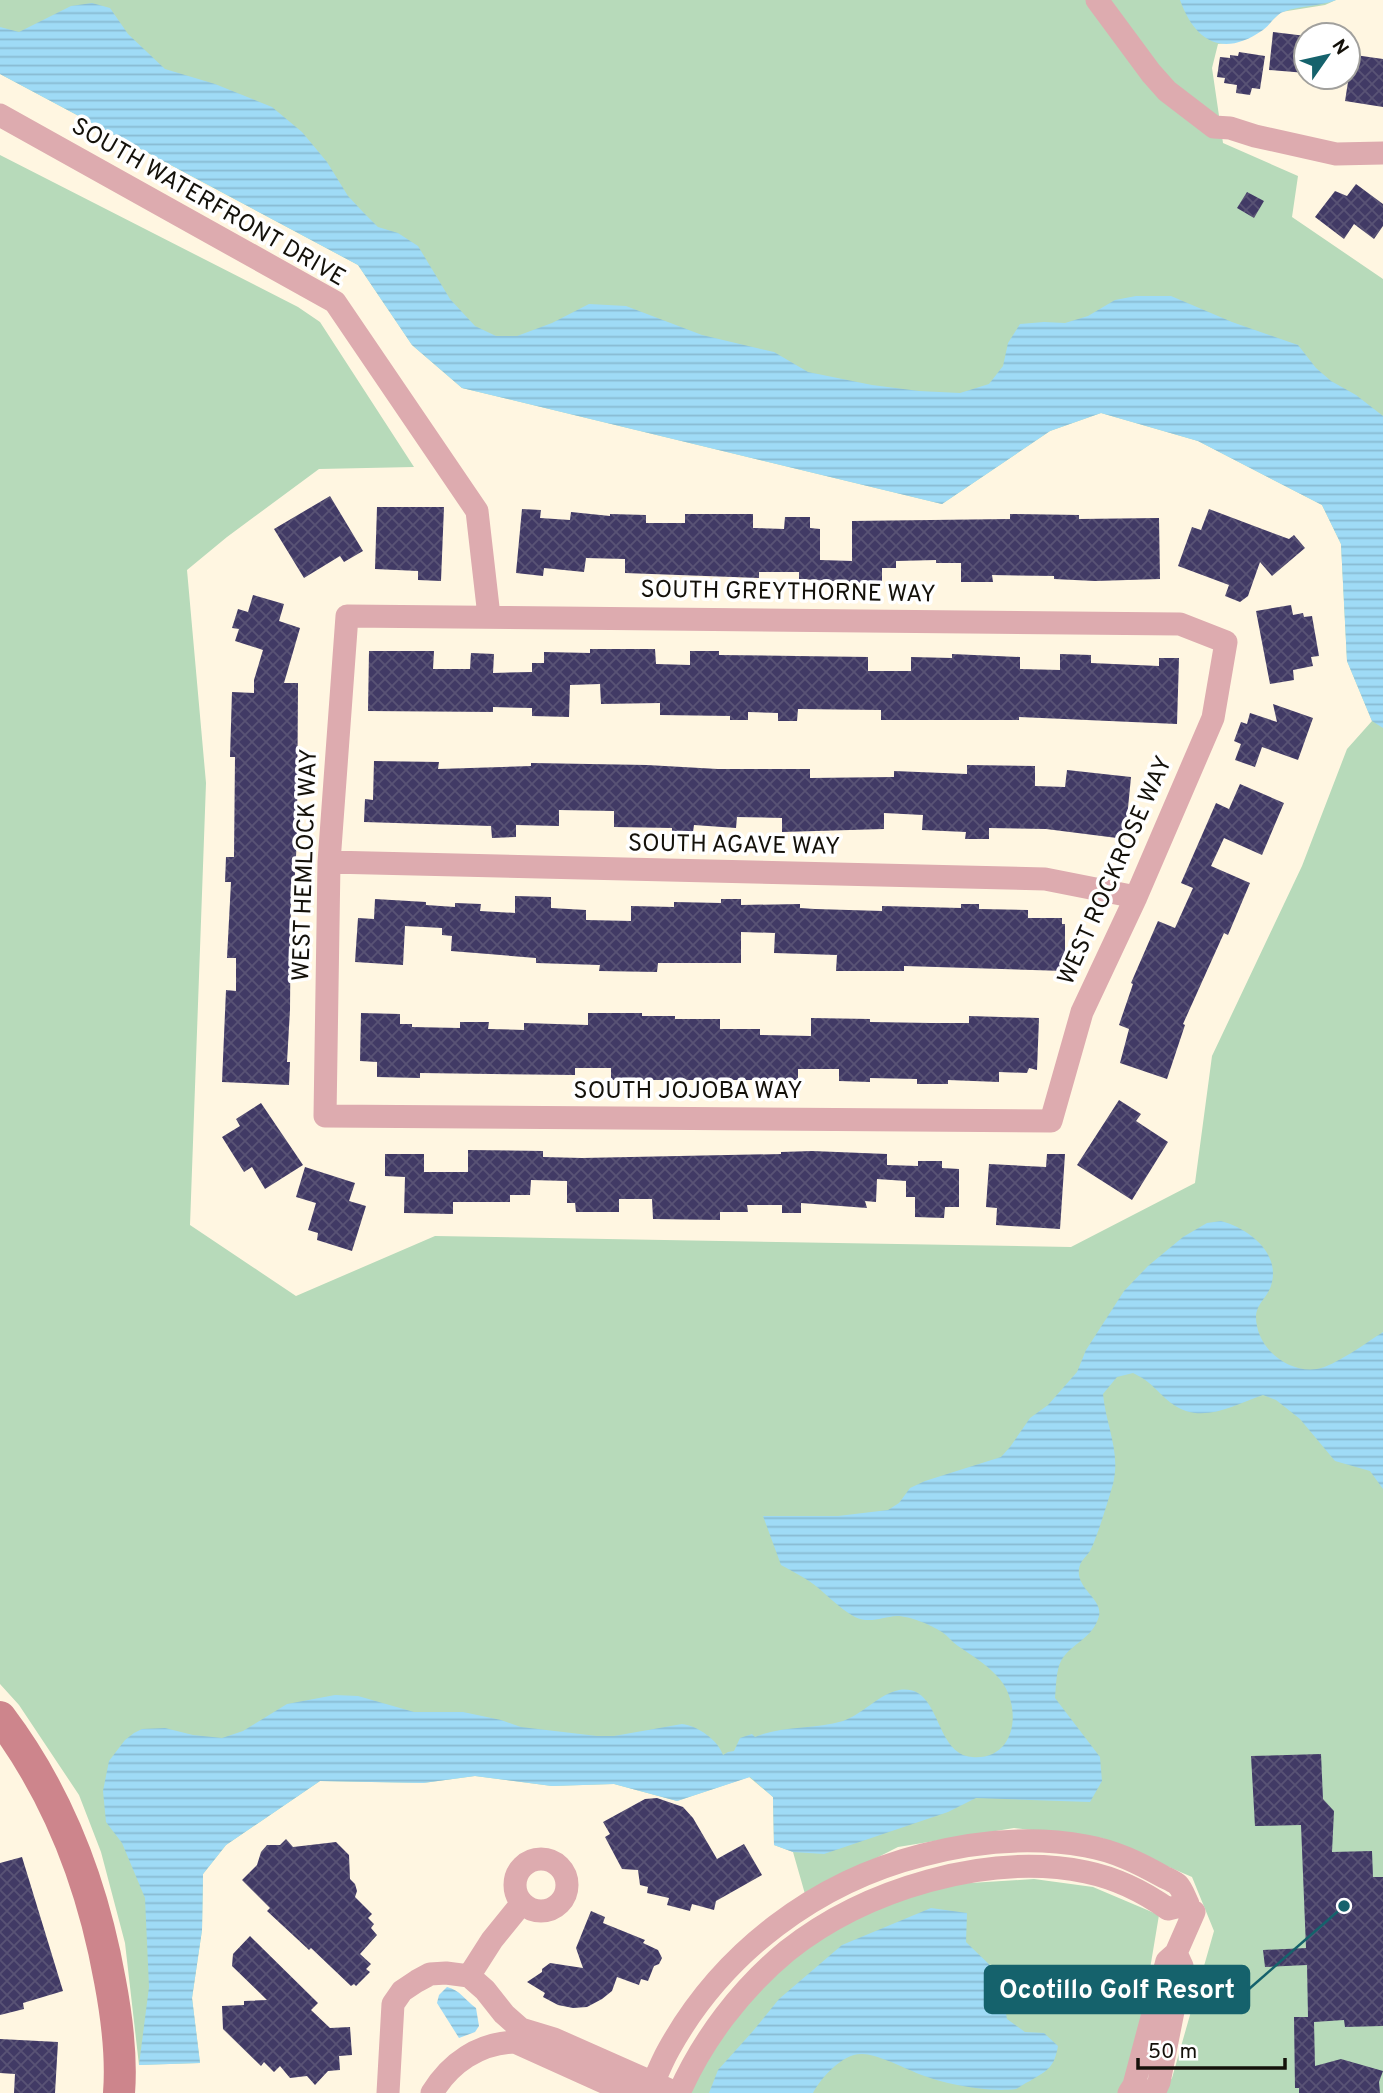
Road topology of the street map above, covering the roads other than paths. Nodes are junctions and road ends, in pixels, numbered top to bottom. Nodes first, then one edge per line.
1 (1097, 0) edge
2 (1116, 0) edge
3 (0, 114) edge
4 (1230, 128) junction
5 (1383, 153) edge
6 (347, 616) joint
7 (489, 616) junction
8 (1226, 642) joint
9 (329, 862) junction
10 (1136, 897) junction
11 (325, 1116) joint
12 (1051, 1121) joint
13 (0, 1717) edge
14 (522, 1903) dead end
15 (1194, 1912) dead end
16 (1176, 1953) junction
17 (469, 1976) junction
18 (651, 2088) edge
19 (119, 2093) edge
20 (388, 2093) edge
21 (432, 2093) edge
22 (628, 2093) edge
23 (677, 2093) edge
24 (1129, 2093) edge
25 (1154, 2093) edge

1 - 4 street
2 - 4 street
3 - 7 street, SOUTH WATERFRONT DRIVE
4 - 5 street
6 - 7 street, SOUTH GREYTHORNE WAY
6 - 9 street, WEST HEMLOCK WAY
7 - 8 street, SOUTH GREYTHORNE WAY
8 - 10 street, WEST ROCKROSE WAY
9 - 10 street, SOUTH AGAVE WAY
9 - 11 street, WEST HEMLOCK WAY
10 - 12 street, WEST ROCKROSE WAY
11 - 12 street, SOUTH JOJOBA WAY
13 - 19 street
14 - 17 street
15 - 16 street
16 - 24 street
16 - 25 street
17 - 18 street
17 - 20 street
18 - 23 street
18 - 23 street
21 - 22 street

